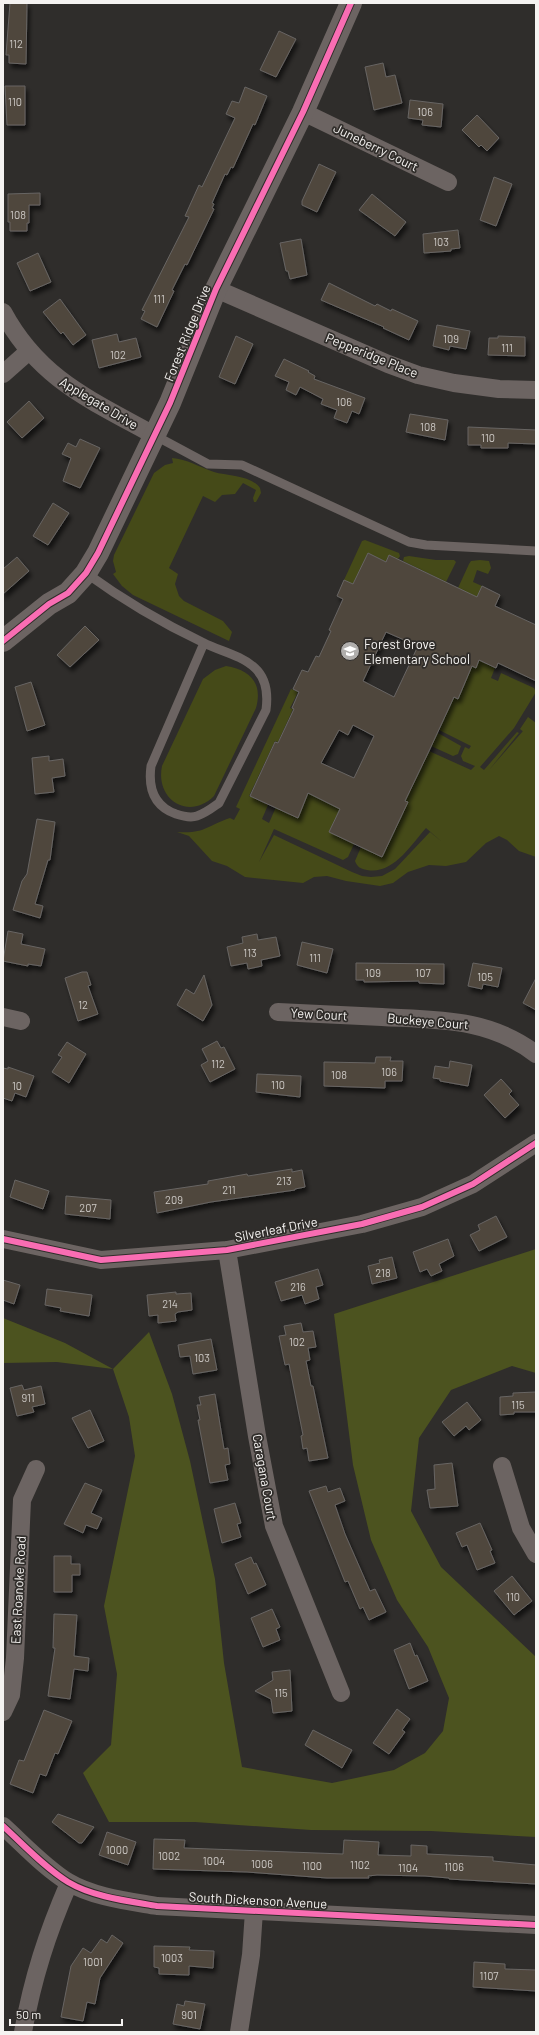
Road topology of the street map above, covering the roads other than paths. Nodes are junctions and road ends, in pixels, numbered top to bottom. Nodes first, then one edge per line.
1 (351, 3) edge
2 (304, 112) junction
3 (448, 182) dead end
4 (216, 289) junction
5 (3, 312) edge
6 (29, 351) junction
7 (3, 374) edge
8 (536, 390) edge
9 (154, 435) junction
10 (536, 551) edge
11 (86, 573) junction
12 (3, 641) edge
13 (204, 643) junction
14 (278, 1012) dead end
15 (360, 1016) joint
16 (3, 1017) edge
17 (21, 1021) dead end
18 (536, 1054) edge
19 (536, 1143) edge
20 (3, 1239) edge
21 (227, 1250) junction
22 (502, 1466) dead end
23 (36, 1469) dead end
24 (536, 1554) edge
25 (341, 1693) dead end
26 (3, 1712) edge
27 (3, 1826) edge
28 (69, 1883) junction
29 (254, 1911) junction
30 (536, 1924) edge
31 (24, 2032) edge
32 (239, 2032) edge

1 - 2 street, Forest Ridge Drive
2 - 3 street, Juneberry Court
2 - 4 street, Forest Ridge Drive
4 - 8 street, Pepperidge Place
4 - 9 street, Forest Ridge Drive
5 - 6 street, Applegate Drive
6 - 7 street
6 - 9 street, Applegate Drive
9 - 10 lane
9 - 11 street, Forest Ridge Drive
11 - 12 street, Forest Ridge Drive
11 - 13 lane
13 - 13 lane
14 - 15 street, Yew Court
15 - 18 street, Buckeye Court
16 - 17 street
19 - 21 street, Silverleaf Drive
20 - 21 street, Silverleaf Drive
21 - 25 street, Caragana Court
22 - 24 street
23 - 26 street, East Roanoke Road
27 - 28 street, South Dickenson Avenue
28 - 29 street, South Dickenson Avenue
28 - 31 street
29 - 30 street, South Dickenson Avenue
29 - 32 street

